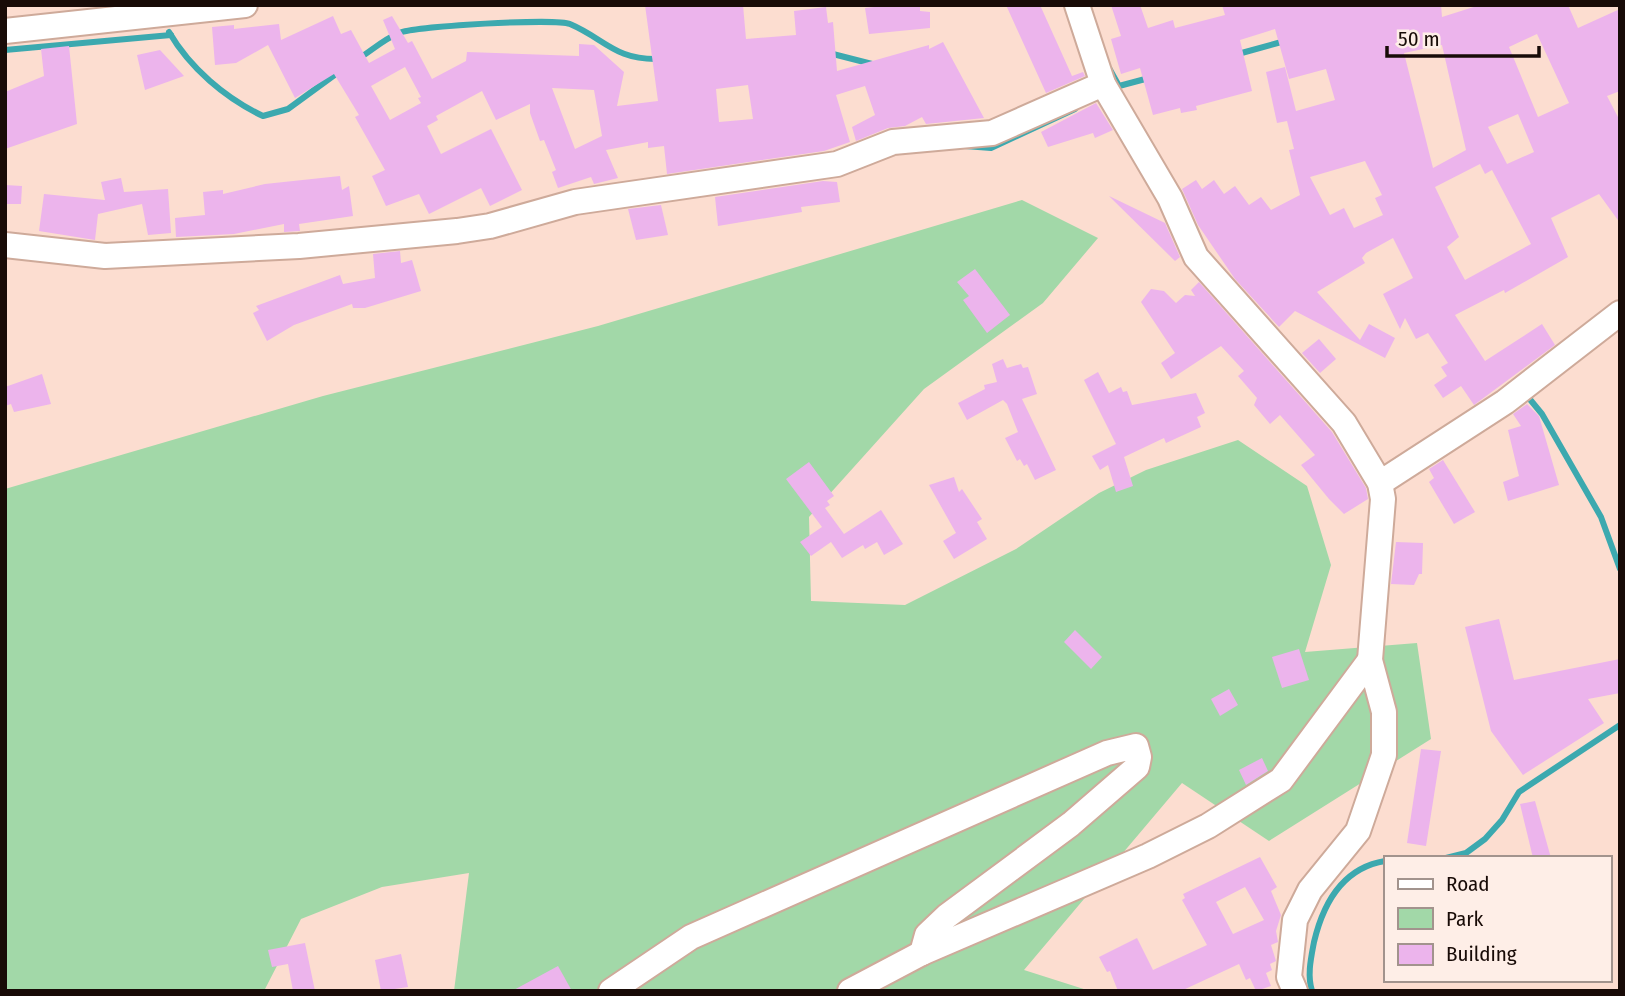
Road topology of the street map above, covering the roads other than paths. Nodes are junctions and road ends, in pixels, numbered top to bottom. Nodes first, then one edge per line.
1 (244, 5) edge
2 (1077, 5) edge
3 (5, 31) edge
4 (1103, 84) junction
5 (5, 245) edge
6 (1620, 313) edge
7 (1380, 483) junction
8 (1370, 660) junction
9 (922, 953) junction
10 (611, 991) edge
11 (850, 991) edge
12 (1295, 991) edge

1 - 3 street
2 - 4 street
4 - 5 street
4 - 7 street
6 - 7 street
7 - 8 street
8 - 9 street
8 - 12 street
9 - 10 street
9 - 11 street

